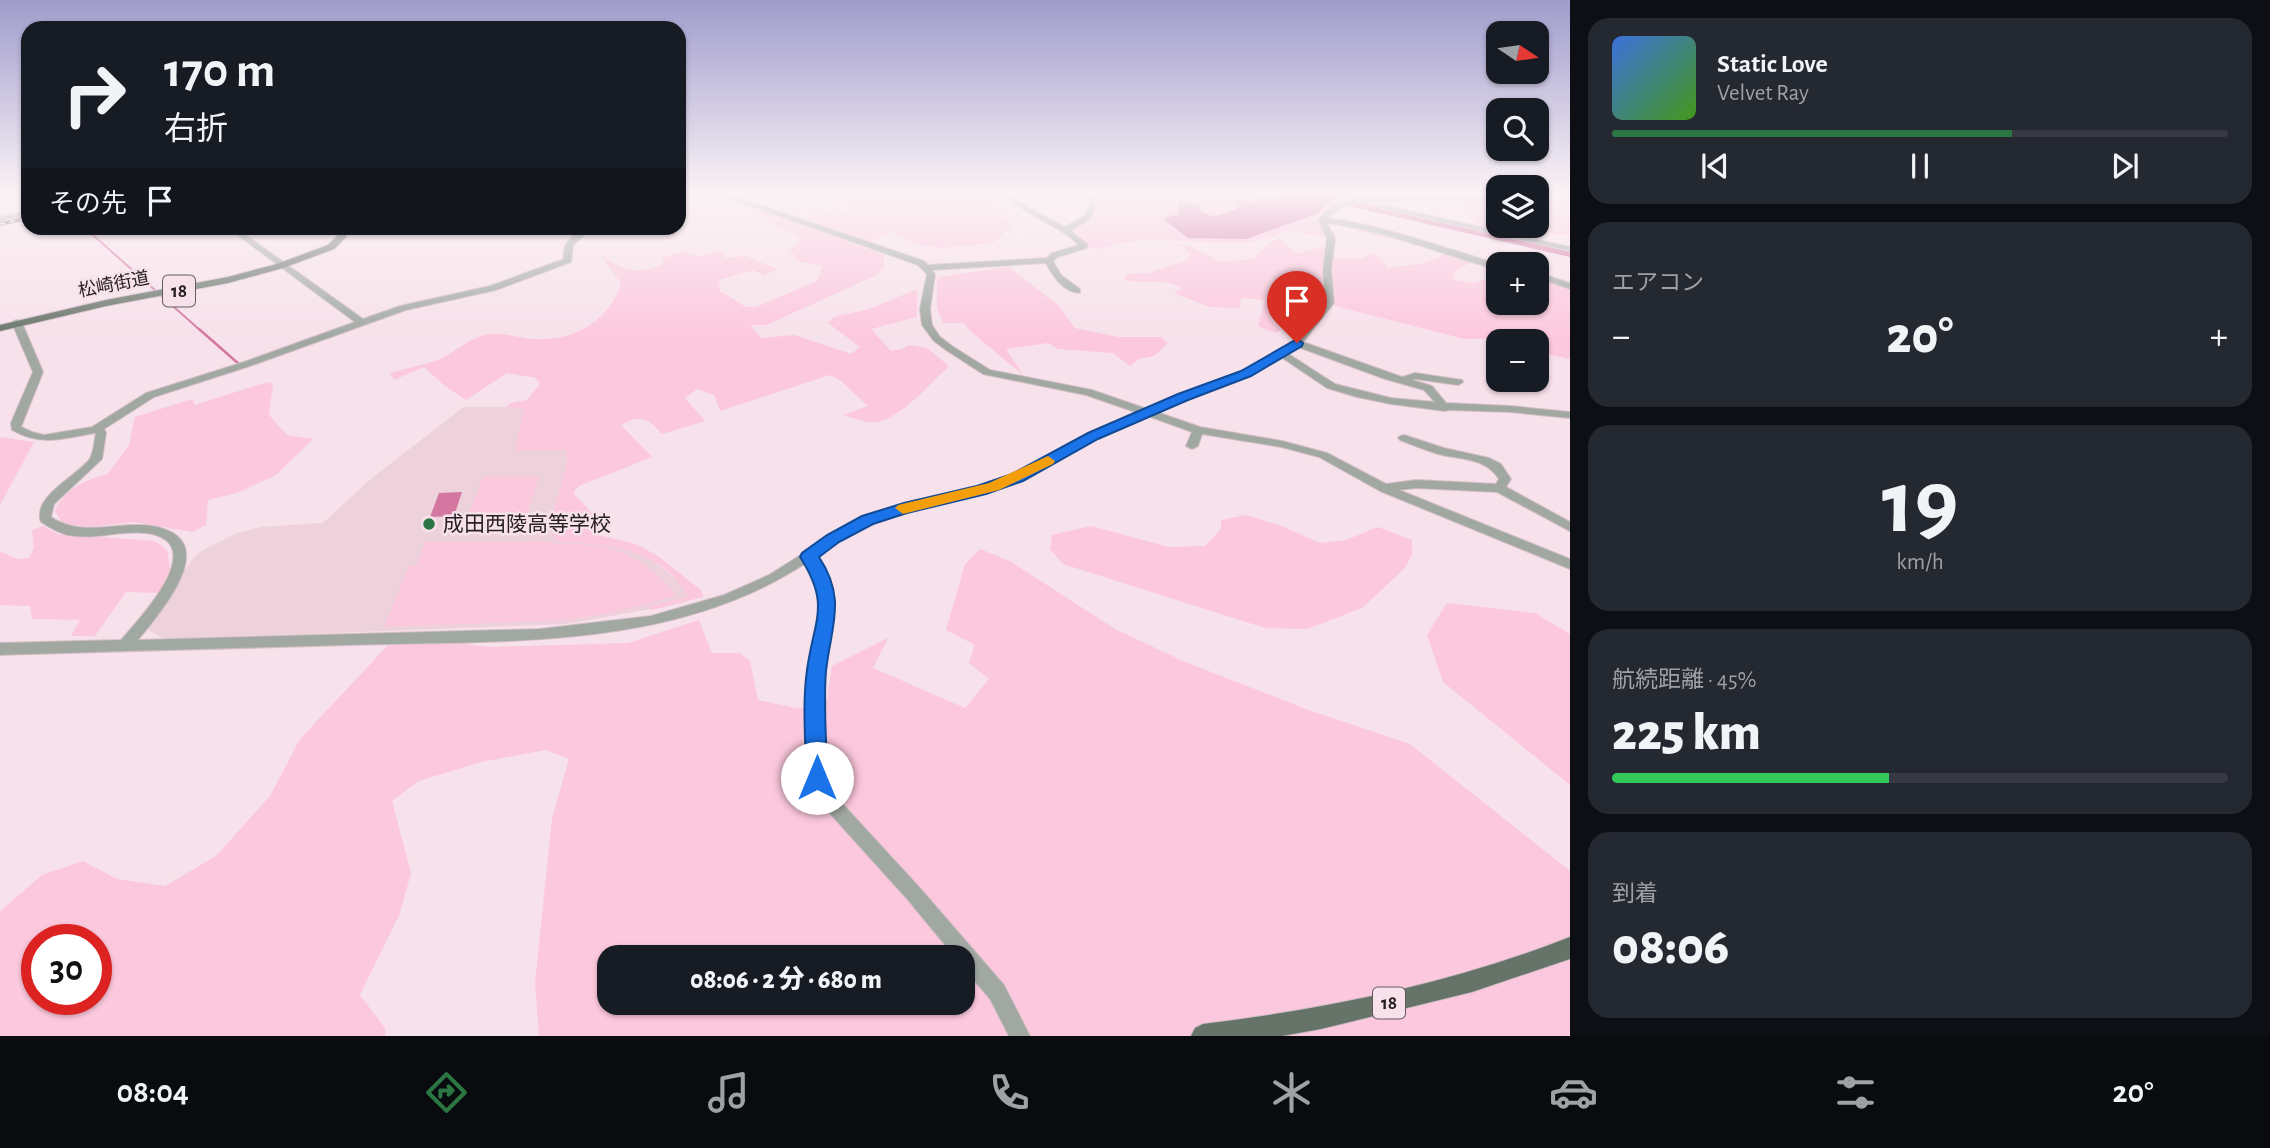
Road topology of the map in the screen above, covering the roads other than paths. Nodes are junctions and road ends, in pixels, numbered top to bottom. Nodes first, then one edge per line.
1 (252, 241) edge
2 (337, 241) edge
3 (571, 241) edge
4 (864, 241) edge
5 (1079, 241) edge
6 (1331, 241) edge
7 (1416, 241) edge
8 (1540, 241) edge
9 (1570, 248) edge
10 (1049, 260) junction
11 (284, 263) junction
12 (1486, 263) edge
13 (927, 268) junction
14 (1549, 279) edge
15 (1570, 286) edge
16 (1077, 290) dead end
17 (17, 323) junction
18 (362, 323) junction
19 (0, 328) edge
20 (1297, 343) junction
21 (1282, 354) junction
22 (1401, 381) junction
23 (1458, 382) dead end
24 (1445, 408) junction
25 (1145, 414) junction
26 (1570, 415) edge
27 (99, 429) junction
28 (1198, 430) junction
29 (1404, 438) dead end
30 (1192, 446) dead end
31 (1384, 488) junction
32 (1499, 488) junction
33 (1570, 527) edge
34 (808, 557) junction
35 (1570, 564) edge
36 (124, 647) junction
37 (0, 649) edge
38 (1570, 948) edge
39 (1020, 1036) edge
40 (1203, 1036) edge

1 - 11 street
2 - 11 main road, 松崎街道 / 18
3 - 18 street
4 - 13 street
5 - 10 street
6 - 20 street
7 - 12 street
8 - 9 street
10 - 13 street
10 - 16 street
11 - 17 main road, 松崎街道 / 18
11 - 18 street
13 - 25 street
14 - 15 street
17 - 19 main road, 松崎街道 / 18
17 - 27 street
18 - 27 street
20 - 21 street
20 - 22 street
21 - 24 street
21 - 25 street
22 - 23 street
22 - 24 street
24 - 26 street
25 - 28 street
25 - 34 street
27 - 36 street
28 - 30 street
28 - 31 street
29 - 32 street
31 - 32 street
31 - 35 street
32 - 33 street
34 - 36 street
34 - 39 street
36 - 37 street
38 - 40 main road, 18

